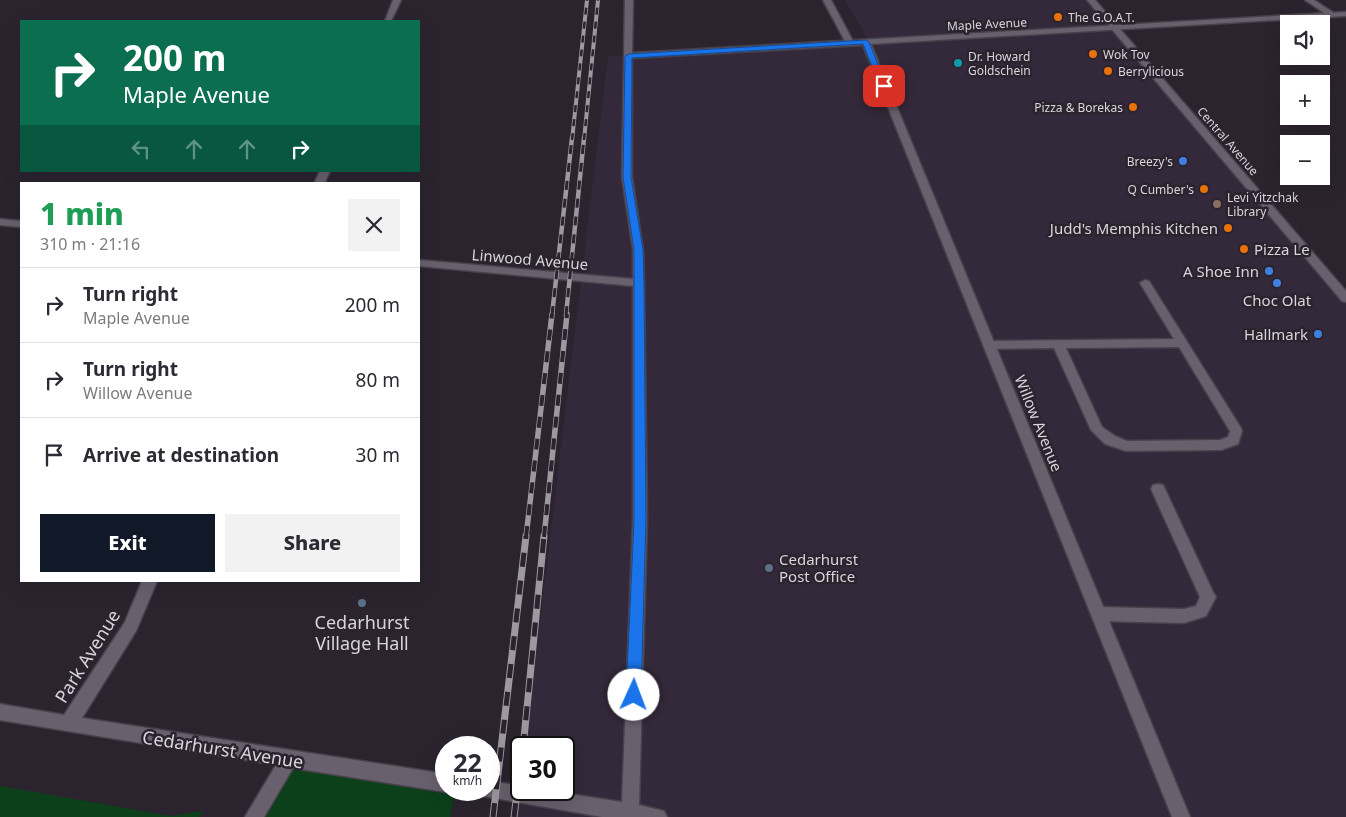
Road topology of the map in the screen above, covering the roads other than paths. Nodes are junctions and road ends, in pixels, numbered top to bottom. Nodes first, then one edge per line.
1 (397, 0) edge
2 (629, 0) edge
3 (826, 0) edge
4 (1091, 0) edge
5 (1309, 0) edge
6 (1346, 14) edge
7 (1333, 15) junction
8 (388, 20) edge
9 (1114, 28) junction
10 (866, 42) junction
11 (850, 43) junction
12 (629, 56) junction
13 (0, 222) edge
14 (20, 224) edge
15 (420, 263) edge
16 (639, 283) junction
17 (1145, 283) dead end
18 (1346, 298) edge
19 (1182, 343) junction
20 (1058, 344) junction
21 (989, 345) junction
22 (1158, 489) dead end
23 (150, 582) edge
24 (1099, 614) junction
25 (0, 712) edge
26 (68, 724) junction
27 (289, 760) junction
28 (435, 782) edge
29 (500, 792) edge
30 (630, 815) edge
31 (254, 817) edge
32 (658, 817) edge
33 (1181, 817) edge

1 - 8 street
2 - 12 street
3 - 11 street
4 - 9 street, Central Avenue
5 - 7 street
6 - 7 street, Maple Avenue
7 - 9 street, Maple Avenue
9 - 10 street, Maple Avenue
9 - 18 street, Central Avenue
10 - 11 street, Maple Avenue
10 - 21 street, Willow Avenue
11 - 12 street, Maple Avenue
12 - 16 street
13 - 14 street
15 - 16 street, Linwood Avenue
16 - 30 street
17 - 19 street
19 - 20 street
19 - 20 street
20 - 21 street
21 - 24 street, Willow Avenue
22 - 24 street
23 - 26 street, Park Avenue
24 - 33 street, Willow Avenue
25 - 26 street, Cedarhurst Avenue
26 - 27 street, Cedarhurst Avenue
27 - 28 street, Cedarhurst Avenue
27 - 31 street
29 - 30 street
30 - 32 street

